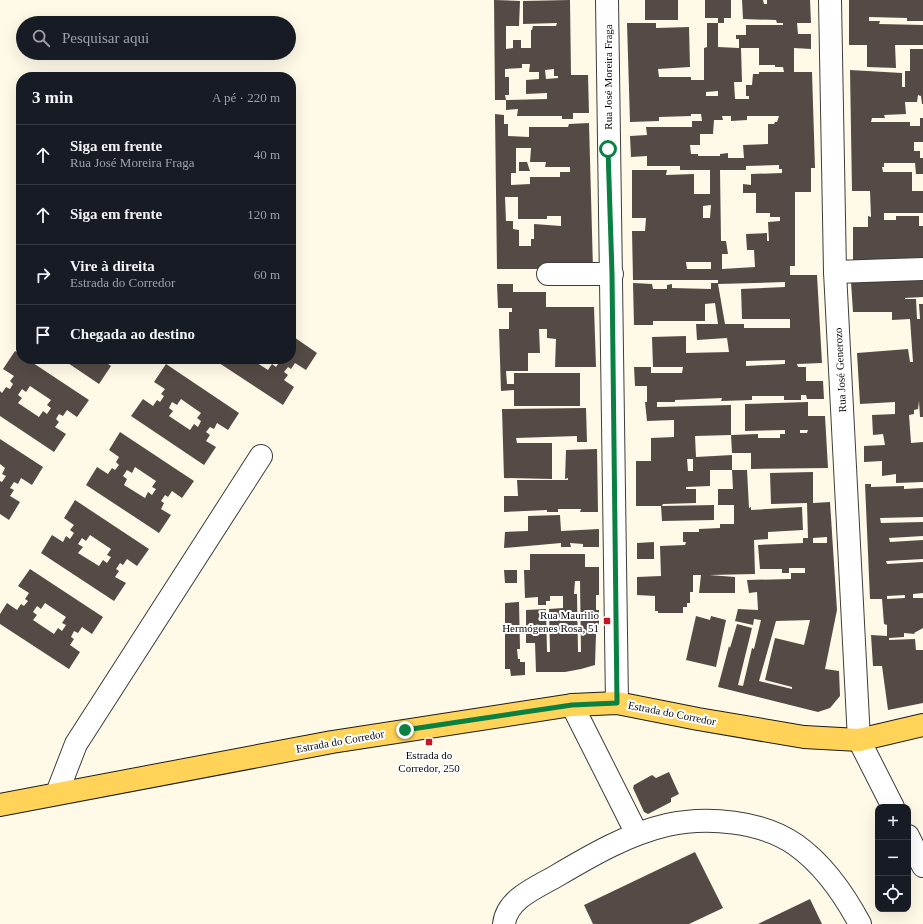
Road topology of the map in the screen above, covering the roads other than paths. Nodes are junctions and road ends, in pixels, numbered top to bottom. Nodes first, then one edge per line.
1 (607, 0) edge
2 (830, 0) edge
3 (923, 269) edge
4 (835, 272) junction
5 (548, 274) dead end
6 (612, 274) junction
7 (261, 456) dead end
8 (617, 703) junction
9 (572, 705) junction
10 (923, 725) edge
11 (860, 740) junction
12 (254, 757) junction
13 (57, 793) junction
14 (0, 804) edge
15 (892, 804) edge
16 (0, 817) edge
17 (636, 834) junction
18 (910, 840) edge
19 (923, 866) edge
20 (504, 924) edge
21 (860, 924) edge

1 - 6 street, Rua José Moreira Fraga
2 - 4 street, Rua José Generozo
3 - 4 street
4 - 11 street, Rua José Generozo
5 - 6 street
6 - 8 street, Rua José Moreira Fraga
7 - 13 street
8 - 9 main road, Estrada do Corredor
8 - 11 main road, Estrada do Corredor
9 - 12 main road, Estrada do Corredor
9 - 17 street
10 - 11 main road, Estrada do Corredor
11 - 15 street
12 - 13 main road, Estrada do Corredor
12 - 16 main road, Estrada do Corredor
13 - 14 main road, Estrada do Corredor
17 - 20 street
17 - 21 street
18 - 19 street

